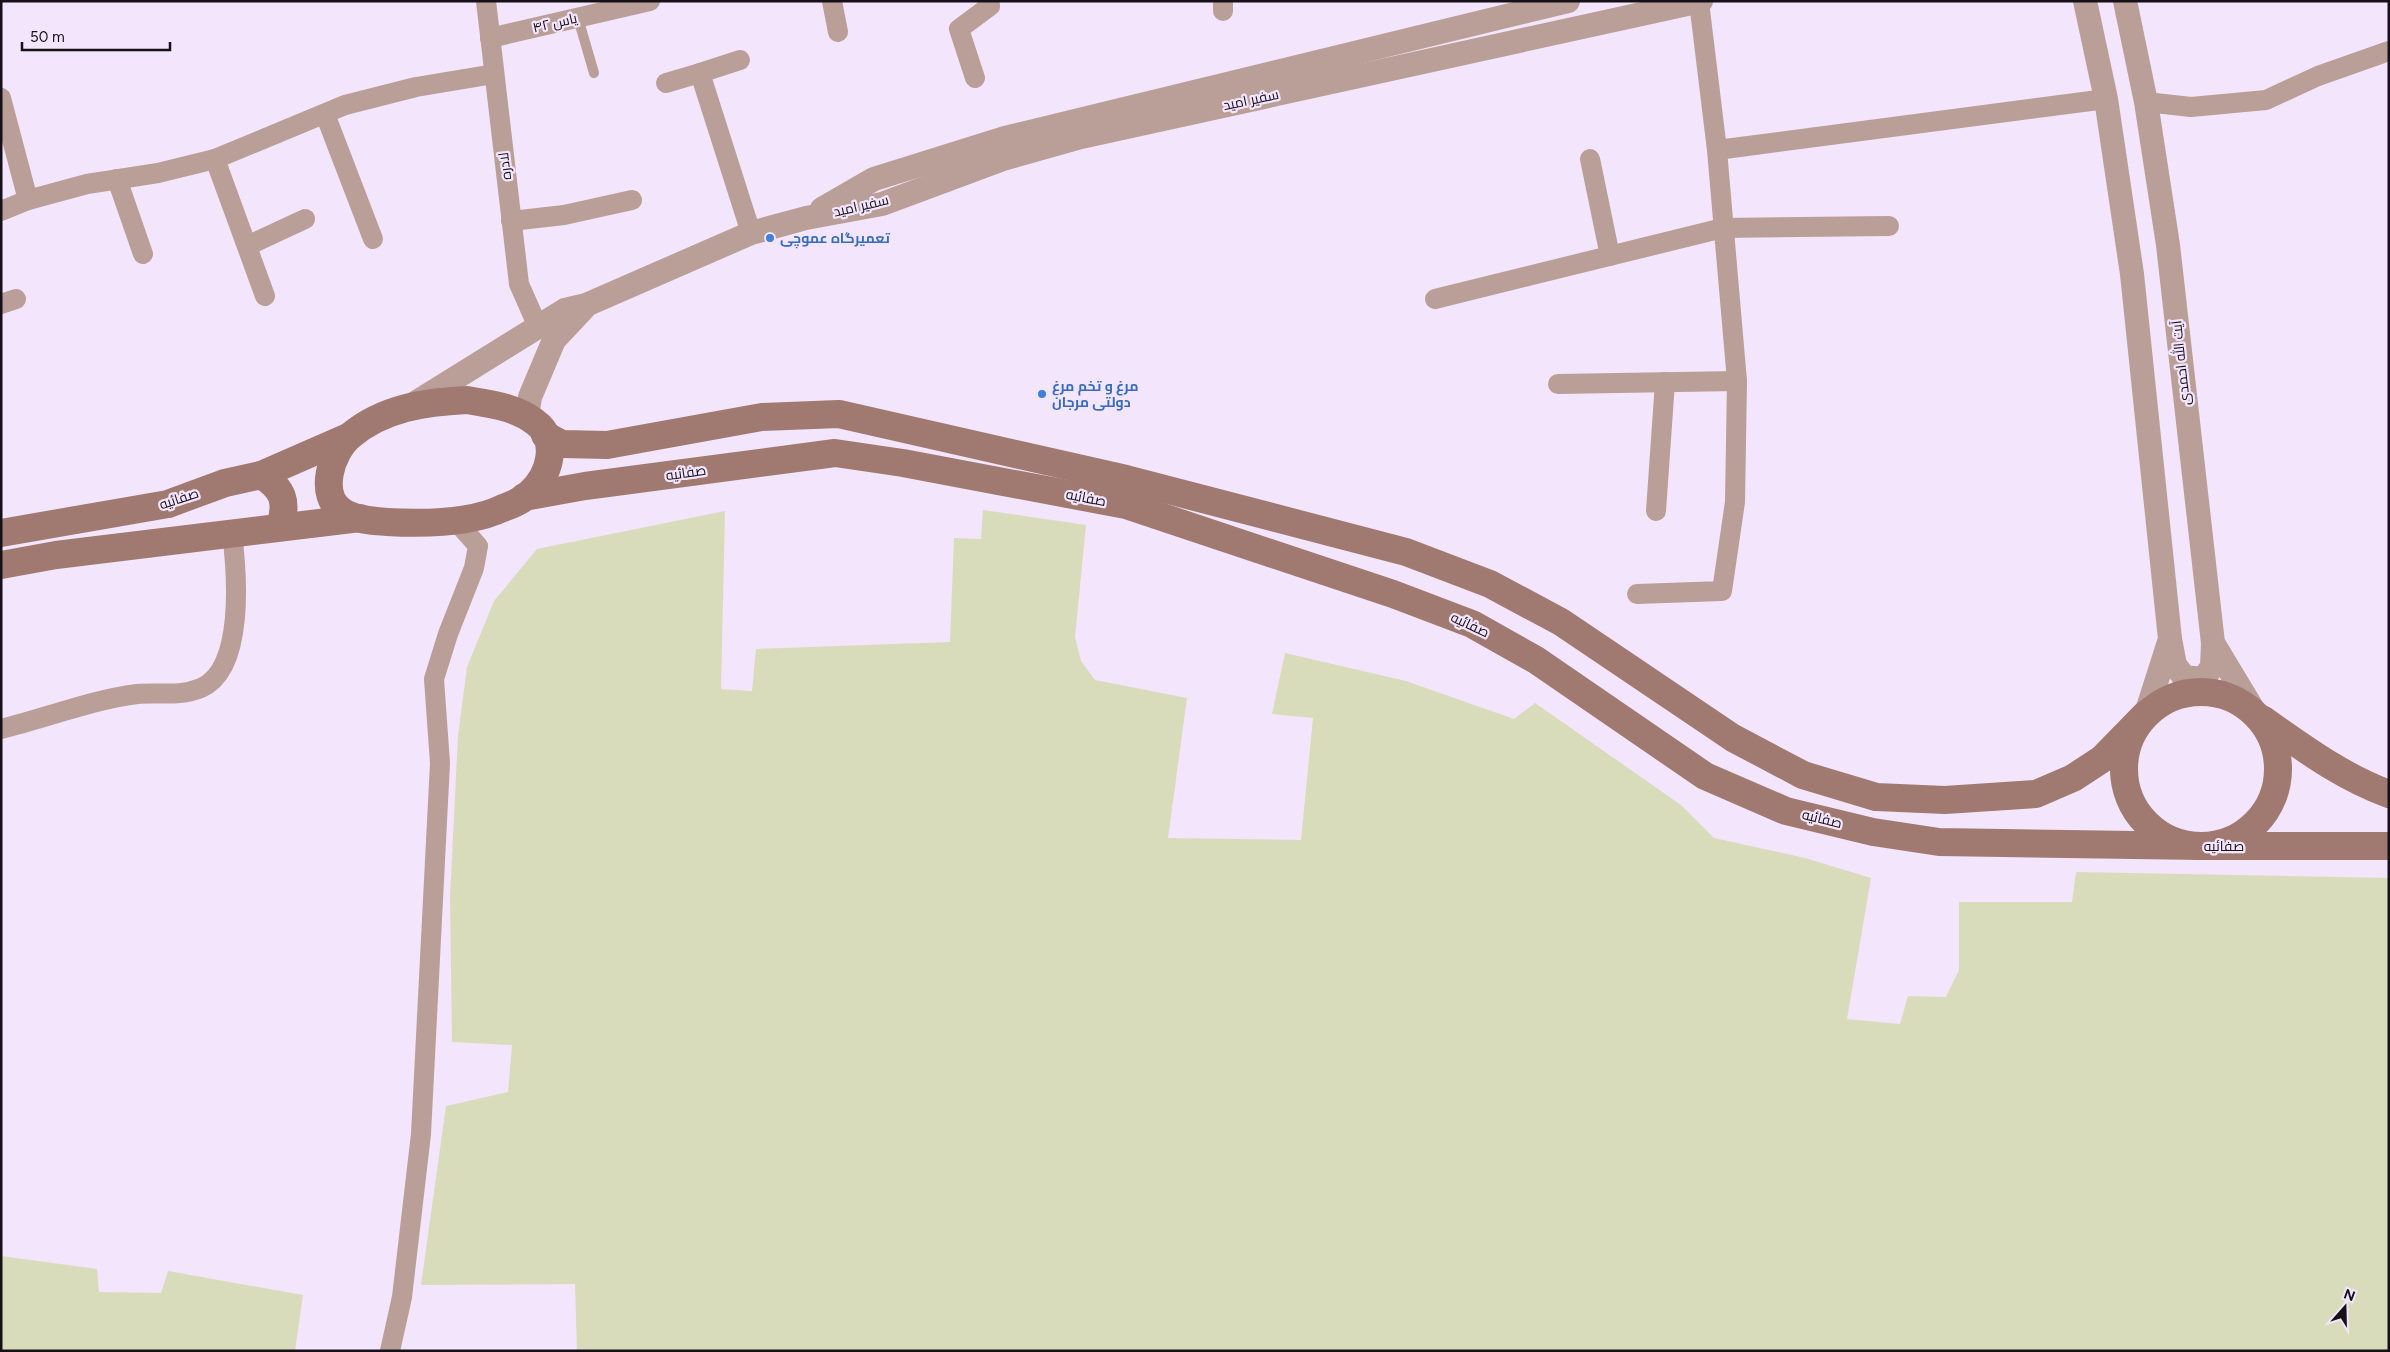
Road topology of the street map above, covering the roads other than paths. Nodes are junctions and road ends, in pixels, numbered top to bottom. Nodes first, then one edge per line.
1 (486, 1) edge
2 (650, 1) edge
3 (832, 1) edge
4 (989, 1) edge
5 (1568, 1) edge
6 (1700, 1) edge
7 (2085, 1) edge
8 (2125, 1) edge
9 (578, 18) junction
10 (838, 32) dead end
11 (490, 38) junction
12 (2389, 51) edge
13 (740, 60) dead end
14 (594, 73) dead end
15 (700, 73) junction
16 (494, 74) junction
17 (975, 78) dead end
18 (666, 83) dead end
19 (1, 98) edge
20 (2106, 98) junction
21 (2146, 102) junction
22 (325, 114) junction
23 (1717, 150) junction
24 (215, 159) junction
25 (1590, 159) dead end
26 (117, 179) junction
27 (28, 200) junction
28 (632, 200) dead end
29 (1, 211) edge
30 (806, 218) junction
31 (304, 219) dead end
32 (511, 221) junction
33 (1888, 226) dead end
34 (1723, 228) junction
35 (751, 233) junction
36 (373, 239) dead end
37 (247, 246) junction
38 (143, 254) dead end
39 (1610, 256) junction
40 (265, 296) dead end
41 (1435, 299) dead end
42 (586, 306) junction
43 (538, 327) junction
44 (1738, 381) junction
45 (1665, 382) junction
46 (1558, 384) dead end
47 (408, 407) junction
48 (536, 426) junction
49 (350, 436) junction
50 (261, 475) junction
51 (524, 497) junction
52 (1656, 511) dead end
53 (360, 518) junction
54 (456, 521) junction
55 (280, 526) junction
56 (1, 533) edge
57 (232, 533) junction
58 (1, 565) edge
59 (1637, 594) dead end
60 (2170, 639) junction
61 (2213, 643) junction
62 (2146, 714) junction
63 (2258, 716) junction
64 (1, 729) edge
65 (2389, 794) edge
66 (2200, 846) junction
67 (2389, 846) edge
68 (390, 1351) edge

1 - 11 street, لادره
2 - 9 street, یاس ۴۲
3 - 10 street
4 - 17 street
5 - 30 street, سفیر امید
6 - 23 street
6 - 30 street, سفیر امید
7 - 20 street
8 - 21 street, آیت الله احمدی
9 - 11 street, یاس ۴۲
9 - 14 lane
11 - 16 street, لادره
12 - 21 street
13 - 15 street
15 - 18 street
15 - 35 street
16 - 22 street
16 - 32 street, لادره
19 - 27 street
20 - 23 street
20 - 60 street
21 - 61 street, آیت الله احمدی
22 - 24 street
22 - 36 street
23 - 34 street
24 - 26 street
24 - 37 street
25 - 39 street
26 - 27 street
26 - 38 street
27 - 29 street
28 - 32 street
30 - 35 street, سفیر امید
31 - 37 street
32 - 43 street, لادره
33 - 34 street
34 - 39 street
34 - 44 street
35 - 42 street, سفیر امید
37 - 40 street
39 - 41 street
42 - 43 street
42 - 48 street
43 - 47 street
44 - 45 street
44 - 59 street
45 - 46 street
45 - 52 street
47 - 48 main road, صفائیه
47 - 49 main road, صفائیه
48 - 51 main road
48 - 62 main road, صفائیه
49 - 50 main road, صفائیه
49 - 53 main road
50 - 55 main road
50 - 56 main road, صفائیه
51 - 54 main road
51 - 66 main road, صفائیه
53 - 54 main road
53 - 55 main road
54 - 68 street
55 - 57 main road
57 - 58 main road
57 - 64 street
60 - 61 street
60 - 62 street
61 - 63 street, آیت الله احمدی
62 - 63 main road
62 - 66 main road
63 - 65 main road
63 - 66 main road
66 - 67 main road, صفائیه

